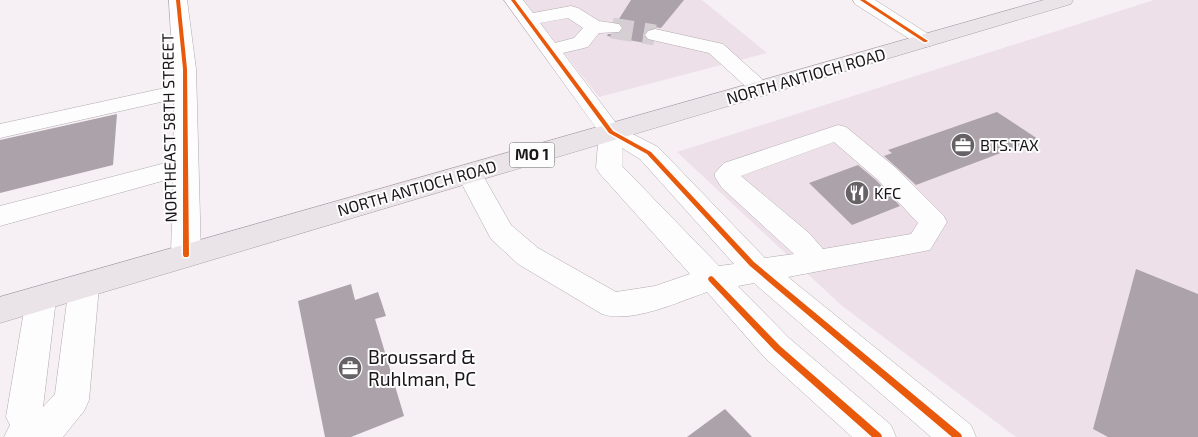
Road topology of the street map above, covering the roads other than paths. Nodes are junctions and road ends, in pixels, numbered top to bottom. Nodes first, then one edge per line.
1 (178, 0) edge
2 (513, 0) edge
3 (862, 0) edge
4 (1064, 0) edge
5 (528, 20) junction
6 (655, 35) tunnel mouth
7 (926, 41) junction
8 (550, 50) junction
9 (762, 89) junction
10 (185, 90) junction
11 (0, 131) edge
12 (611, 132) junction
13 (185, 166) junction
14 (469, 173) junction
15 (0, 216) edge
16 (186, 256) junction
17 (816, 260) junction
18 (759, 270) junction
19 (711, 279) junction
20 (84, 286) junction
21 (41, 298) junction
22 (0, 310) edge
23 (39, 434) edge
24 (878, 437) edge
25 (958, 437) edge

1 - 10 street, NORTHEAST 58TH STREET
2 - 5 street
3 - 7 street
4 - 7 main road, NORTH ANTIOCH ROAD / MO 1
5 - 8 street
5 - 8 street
6 - 9 street
7 - 9 main road, NORTH ANTIOCH ROAD / MO 1
8 - 12 street
9 - 12 main road, NORTH ANTIOCH ROAD / MO 1
10 - 11 street
10 - 13 street, NORTHEAST 58TH STREET
12 - 14 main road, NORTH ANTIOCH ROAD / MO 1
12 - 18 street
12 - 19 street
13 - 15 street
13 - 16 street, NORTHEAST 58TH STREET
14 - 16 main road, NORTH ANTIOCH ROAD / MO 1
14 - 19 street
16 - 20 main road, NORTH ANTIOCH ROAD / MO 1
17 - 17 street
17 - 18 street
18 - 19 street
18 - 25 street
19 - 24 street
20 - 21 main road, NORTH ANTIOCH ROAD / MO 1
20 - 23 street
21 - 22 main road, NORTH ANTIOCH ROAD / MO 1
21 - 23 street

